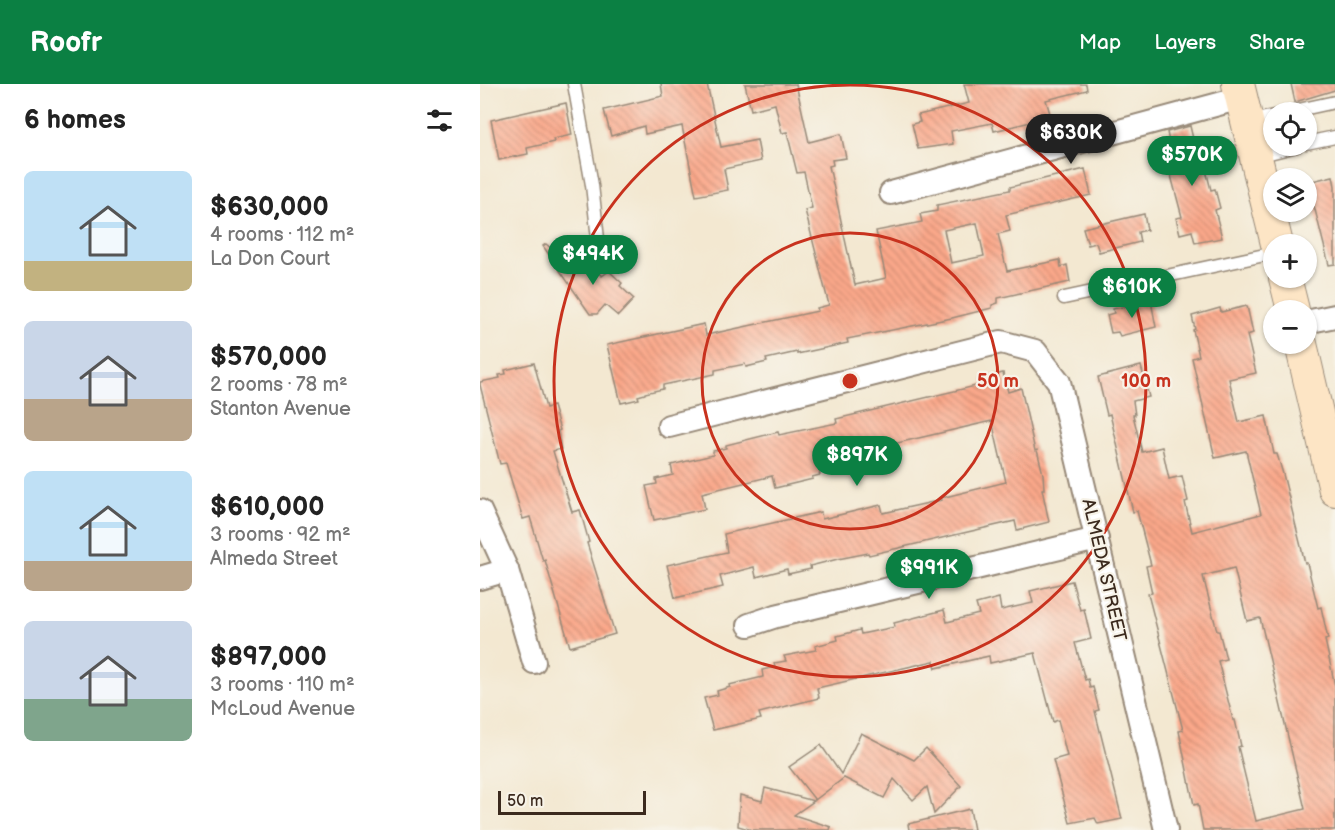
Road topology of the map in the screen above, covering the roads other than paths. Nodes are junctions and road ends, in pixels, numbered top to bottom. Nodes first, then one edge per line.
1 (574, 84) edge
2 (1335, 102) edge
3 (1250, 105) edge
4 (1317, 106) edge
5 (1335, 137) edge
6 (1317, 141) edge
7 (1263, 154) edge
8 (1256, 156) junction
9 (891, 193) dead end
10 (1275, 234) edge
11 (600, 248) dead end
12 (1263, 255) edge
13 (1064, 298) dead end
14 (1335, 316) edge
15 (1317, 320) edge
16 (1303, 354) edge
17 (669, 426) dead end
18 (1334, 478) edge
19 (480, 511) edge
20 (1097, 539) junction
21 (507, 570) junction
22 (480, 578) edge
23 (749, 625) dead end
24 (534, 662) dead end
25 (1166, 830) edge

1 - 11 lane
2 - 4 lane
3 - 8 street
3 - 9 street
5 - 6 lane
7 - 8 lane
8 - 10 street
12 - 13 lane
14 - 15 street
16 - 18 street
17 - 20 street, ALMEDA STREET
19 - 21 street
20 - 23 street
20 - 25 street, ALMEDA STREET
21 - 22 street
21 - 24 street

